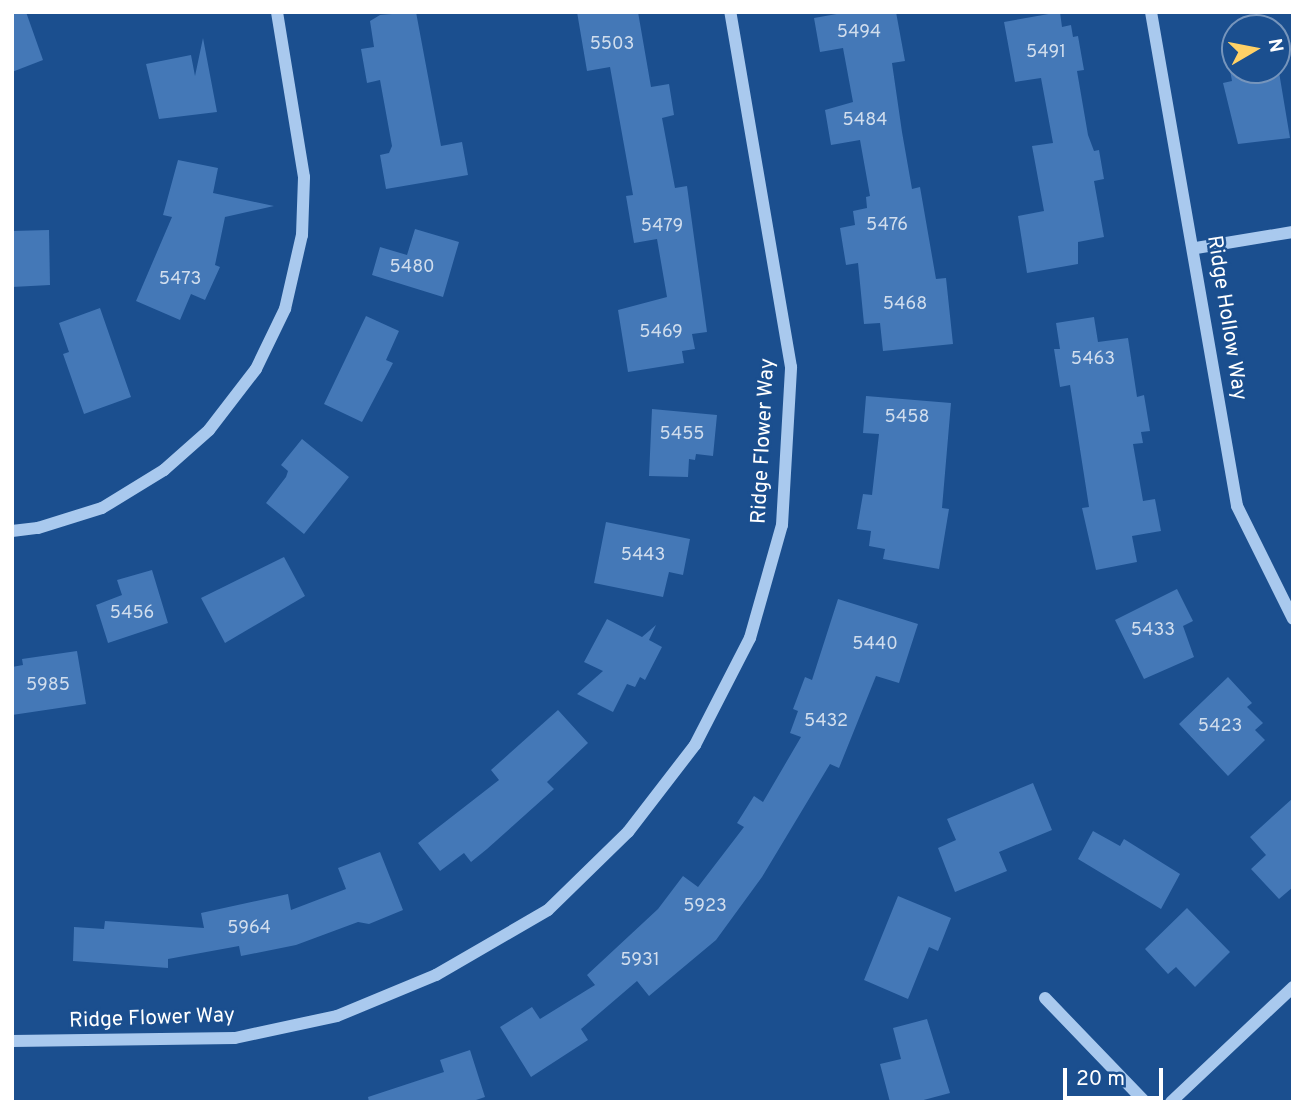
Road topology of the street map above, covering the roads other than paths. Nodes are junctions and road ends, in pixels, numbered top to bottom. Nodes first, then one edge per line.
1 (277, 12) edge
2 (730, 12) edge
3 (1151, 12) edge
4 (1293, 232) edge
5 (1196, 248) junction
6 (12, 531) edge
7 (1293, 619) edge
8 (1293, 986) edge
9 (1045, 998) dead end
10 (12, 1041) edge
11 (1145, 1102) edge
12 (1171, 1102) edge

1 - 6 street
2 - 10 street, Ridge Flower Way
3 - 5 street, Ridge Hollow Way
4 - 5 street
5 - 7 street, Ridge Hollow Way
8 - 12 street
9 - 11 street

